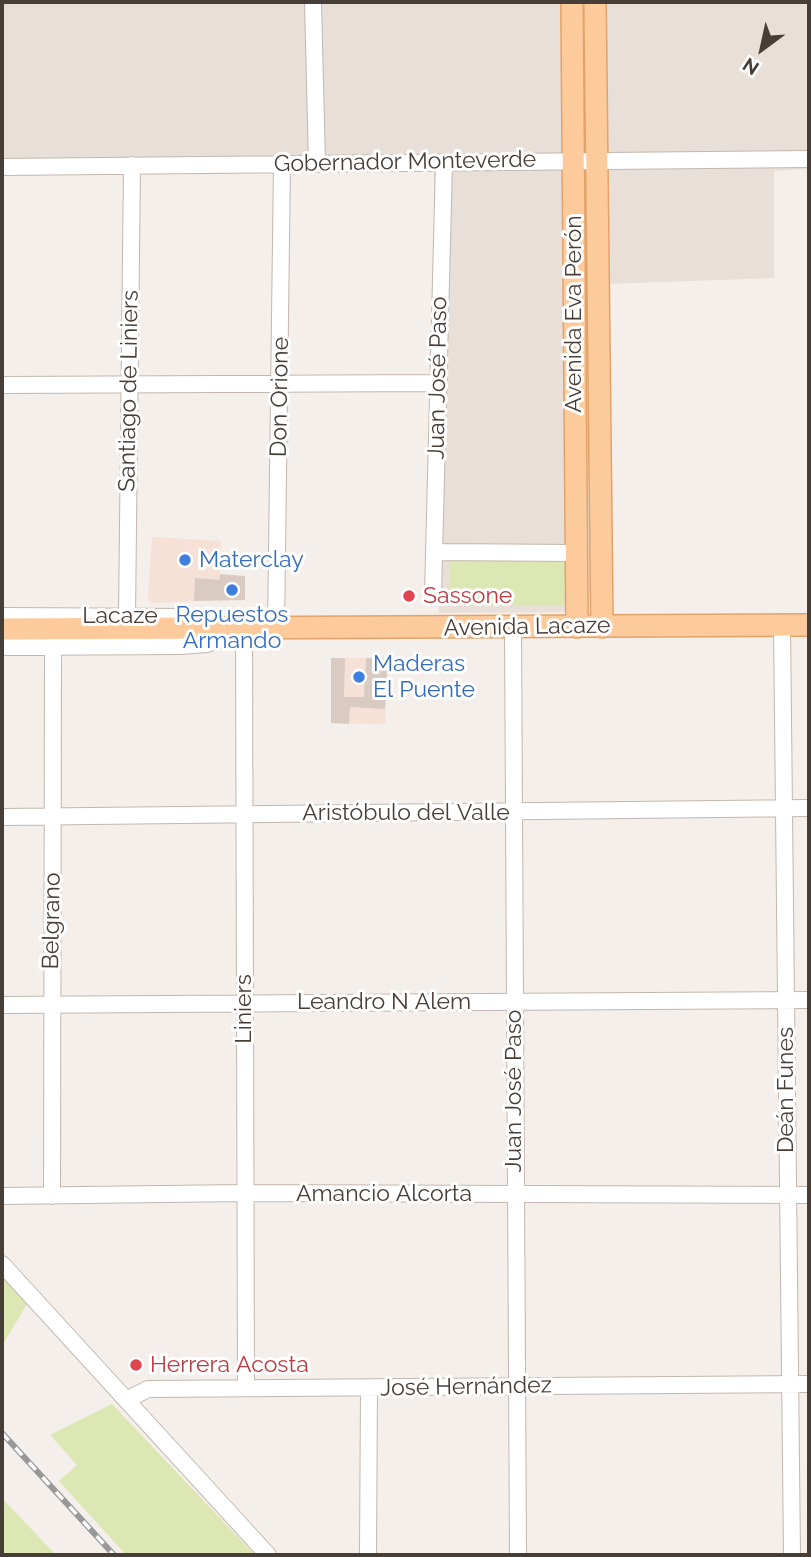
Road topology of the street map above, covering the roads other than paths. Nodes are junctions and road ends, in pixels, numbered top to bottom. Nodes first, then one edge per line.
1 (313, 2) edge
2 (572, 2) edge
3 (595, 2) edge
4 (809, 159) edge
5 (597, 160) junction
6 (573, 161) junction
7 (444, 162) junction
8 (282, 163) junction
9 (317, 163) junction
10 (132, 166) junction
11 (2, 167) edge
12 (128, 383) junction
13 (437, 383) junction
14 (2, 384) edge
15 (280, 385) junction
16 (435, 552) junction
17 (576, 553) junction
18 (433, 594) dead end
19 (2, 616) edge
20 (127, 616) junction
21 (782, 625) junction
22 (809, 625) edge
23 (577, 627) junction
24 (602, 627) junction
25 (513, 628) junction
26 (2, 629) edge
27 (244, 630) junction
28 (276, 630) junction
29 (2, 638) edge
30 (53, 638) junction
31 (2, 647) edge
32 (786, 808) junction
33 (809, 808) edge
34 (512, 813) junction
35 (243, 814) junction
36 (53, 816) junction
37 (2, 817) edge
38 (786, 1000) junction
39 (809, 1000) edge
40 (513, 1001) junction
41 (245, 1003) junction
42 (51, 1004) junction
43 (2, 1005) edge
44 (244, 1193) junction
45 (515, 1194) junction
46 (787, 1195) junction
47 (809, 1195) edge
48 (2, 1196) edge
49 (52, 1196) junction
50 (2, 1264) edge
51 (790, 1384) junction
52 (809, 1384) edge
53 (517, 1386) junction
54 (246, 1388) junction
55 (369, 1388) junction
56 (126, 1400) junction
57 (268, 1555) edge
58 (368, 1555) edge
59 (518, 1555) edge
60 (792, 1555) edge

1 - 9 street
2 - 6 main road, Avenida Eva Perón
3 - 5 main road, Avenida Eva Perón
4 - 5 street, Gobernador Monteverde
5 - 6 street, Gobernador Monteverde
5 - 24 main road, Avenida Eva Perón
6 - 7 street, Gobernador Monteverde
6 - 17 main road, Avenida Eva Perón
7 - 9 street, Gobernador Monteverde
7 - 13 street, Juan José Paso
8 - 9 street, Gobernador Monteverde
8 - 10 street, Gobernador Monteverde
8 - 15 street, Don Orione
10 - 11 street, Gobernador Monteverde
10 - 12 street, Santiago de Liniers
12 - 14 street
12 - 15 street
12 - 20 street, Santiago de Liniers
13 - 15 street
13 - 16 street, Juan José Paso
15 - 28 street, Don Orione
16 - 17 street
16 - 18 street, Juan José Paso
17 - 23 main road, Avenida Eva Perón
19 - 20 street, Lacaze
20 - 27 street, Lacaze
21 - 22 main road, Avenida Lacaze
21 - 24 main road, Avenida Lacaze
21 - 32 street, Deán Funes
23 - 24 main road, Avenida Lacaze
23 - 25 main road, Avenida Lacaze
25 - 28 main road, Avenida Lacaze
25 - 34 street, Juan José Paso
26 - 30 main road, Avenida Lacaze
27 - 28 main road, Avenida Lacaze
27 - 30 main road, Avenida Lacaze
27 - 35 street, Liniers
29 - 30 main road, Avenida Lacaze
30 - 31 street, Lacaze
30 - 36 street, Belgrano
32 - 33 street, Aristóbulo del Valle
32 - 34 street, Aristóbulo del Valle
32 - 38 street, Deán Funes
34 - 35 street, Aristóbulo del Valle
34 - 40 street, Juan José Paso
35 - 36 street, Aristóbulo del Valle
35 - 41 street, Liniers
36 - 37 street, Aristóbulo del Valle
36 - 42 street, Belgrano
38 - 39 street, Leandro N Alem
38 - 40 street, Leandro N Alem
38 - 46 street, Deán Funes
40 - 41 street, Leandro N Alem
40 - 45 street, Juan José Paso
41 - 42 street, Leandro N Alem
41 - 44 street, Liniers
42 - 43 street, Leandro N Alem
42 - 49 street, Belgrano
44 - 45 street, Amancio Alcorta
44 - 49 street, Amancio Alcorta
44 - 54 street, Liniers
45 - 46 street, Amancio Alcorta
45 - 53 street, Juan José Paso
46 - 47 street, Amancio Alcorta
46 - 51 street, Deán Funes
48 - 49 street, Amancio Alcorta
50 - 56 street
51 - 52 street, José Hernández
51 - 53 street, José Hernández
51 - 60 street, Deán Funes
53 - 55 street, José Hernández
53 - 59 street, Juan José Paso
54 - 55 street, José Hernández
54 - 56 street, José Hernández
55 - 58 street
56 - 57 street

